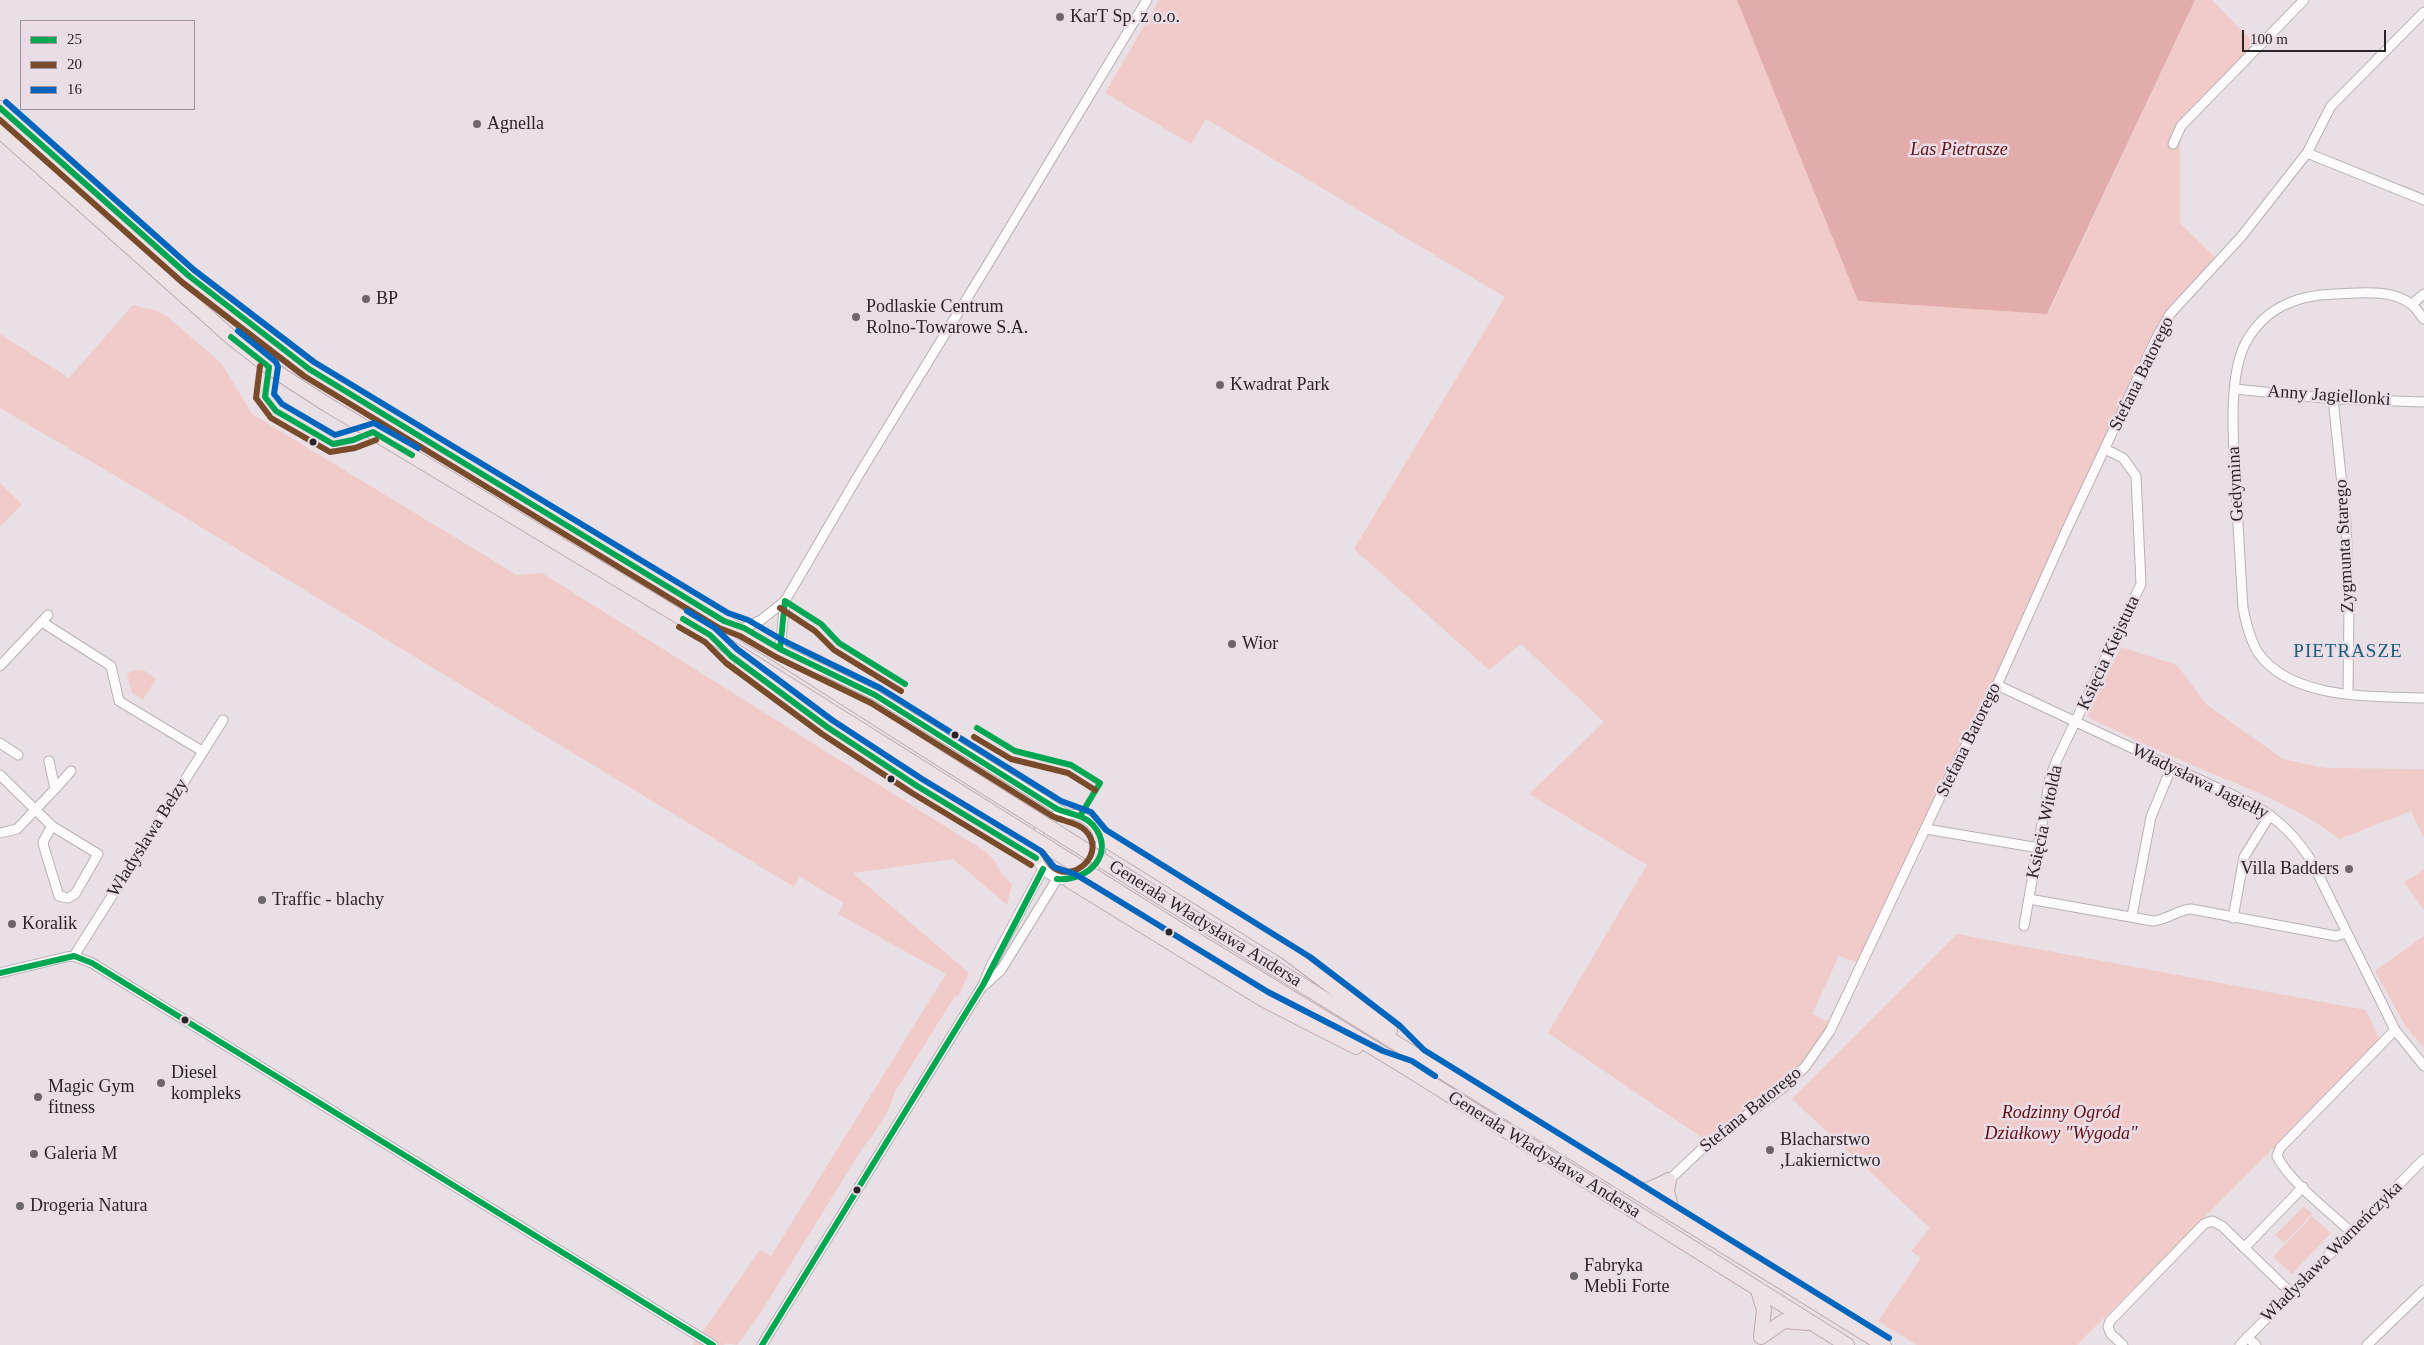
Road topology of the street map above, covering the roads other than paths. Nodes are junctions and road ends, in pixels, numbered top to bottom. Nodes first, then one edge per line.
1 (1147, 0) edge
2 (2304, 0) edge
3 (2424, 12) edge
4 (0, 108) edge
5 (0, 131) edge
6 (2173, 144) dead end
7 (2307, 153) junction
8 (2424, 200) edge
9 (2424, 294) edge
10 (2412, 304) junction
11 (2424, 319) edge
12 (2235, 389) junction
13 (2332, 399) junction
14 (2424, 402) edge
15 (2105, 449) junction
16 (785, 601) junction
17 (724, 621) junction
18 (744, 628) junction
19 (710, 635) junction
20 (780, 649) junction
21 (0, 666) edge
22 (1997, 685) junction
23 (2348, 693) junction
24 (2424, 698) edge
25 (223, 720) dead end
26 (2076, 722) junction
27 (0, 744) edge
28 (202, 751) junction
29 (18, 755) dead end
30 (49, 761) dead end
31 (2172, 766) junction
32 (71, 771) dead end
33 (0, 775) edge
34 (55, 789) junction
35 (36, 809) junction
36 (1066, 814) junction
37 (2270, 815) junction
38 (52, 826) junction
39 (1926, 829) junction
40 (0, 833) edge
41 (1100, 836) junction
42 (2039, 848) junction
43 (1040, 864) junction
44 (1064, 880) junction
45 (2029, 899) junction
46 (2132, 916) junction
47 (2232, 918) junction
48 (2024, 926) dead end
49 (2347, 933) junction
50 (74, 956) junction
51 (0, 973) edge
52 (984, 985) junction
53 (2395, 1030) junction
54 (1418, 1057) junction
55 (2424, 1066) edge
56 (1408, 1069) junction
57 (2424, 1158) edge
58 (1670, 1180) junction
59 (2304, 1187) junction
60 (1635, 1191) junction
61 (1672, 1215) junction
62 (2351, 1232) junction
63 (2244, 1248) junction
64 (1758, 1290) junction
65 (2424, 1290) edge
66 (2291, 1293) junction
67 (1811, 1323) junction
68 (2247, 1337) junction
69 (712, 1345) edge
70 (762, 1345) edge
71 (1847, 1345) edge
72 (1884, 1345) edge
73 (2123, 1345) edge
74 (2240, 1345) edge
75 (2256, 1345) edge
76 (2367, 1345) edge

1 - 16 street
2 - 6 street
3 - 7 street, Stefana Batorego
4 - 17 highway, Generała Władysława Andersa
5 - 19 highway, Generała Władysława Andersa
7 - 8 street
7 - 15 street, Stefana Batorego
9 - 10 street
10 - 11 street
10 - 12 street, Gedymina
12 - 13 street, Anny Jagiellonki
12 - 23 street, Gedymina
13 - 14 street, Anny Jagiellonki
13 - 23 street, Zygmunta Starego
15 - 22 street, Stefana Batorego
15 - 26 street, Księcia Kiejstuta
16 - 18 street
16 - 20 street
17 - 18 highway
17 - 54 highway, Generała Władysława Andersa, bridge
18 - 20 highway
19 - 43 highway
19 - 56 highway, Generała Władysława Andersa, bridge
20 - 36 street
21 - 28 street
22 - 26 street, Władysława Jagiełły
22 - 39 street, Stefana Batorego
23 - 24 street, Gedymina
25 - 28 street, Władysława Bełzy
26 - 31 street, Władysława Jagiełły
26 - 42 street, Księcia Witolda
27 - 29 street
28 - 50 street, Władysława Bełzy
30 - 34 street
31 - 37 street, Władysława Jagiełły
31 - 46 street
32 - 34 street
33 - 35 street
34 - 35 street
35 - 38 street
35 - 40 street
36 - 41 street
36 - 43 street
37 - 47 street
37 - 49 street, Władysława Jagiełły
38 - 38 street
39 - 42 street
39 - 58 street, Stefana Batorego
41 - 44 street
41 - 54 highway
42 - 45 street, Księcia Witolda
43 - 44 street
43 - 52 street
44 - 52 street
44 - 56 highway
45 - 46 street
45 - 48 street, Księcia Witolda
46 - 47 street
47 - 49 street
49 - 53 street, Władysława Jagiełły
50 - 51 street
50 - 69 street
52 - 70 street
53 - 55 street, Władysława Jagiełły
53 - 59 street
54 - 60 highway, Generała Władysława Andersa
56 - 64 highway, Generała Władysława Andersa
57 - 62 street, Władysława Warneńczyka
58 - 60 highway
58 - 61 highway
59 - 62 street
59 - 63 street
60 - 61 highway, Generała Władysława Andersa
61 - 72 highway, Generała Władysława Andersa
62 - 66 street, Władysława Warneńczyka
63 - 66 street
63 - 73 street
64 - 67 highway, Generała Władysława Andersa
64 - 67 highway
65 - 76 street
66 - 68 street, Władysława Warneńczyka
67 - 71 highway, Generała Władysława Andersa
68 - 74 street, Władysława Warneńczyka
68 - 75 street

